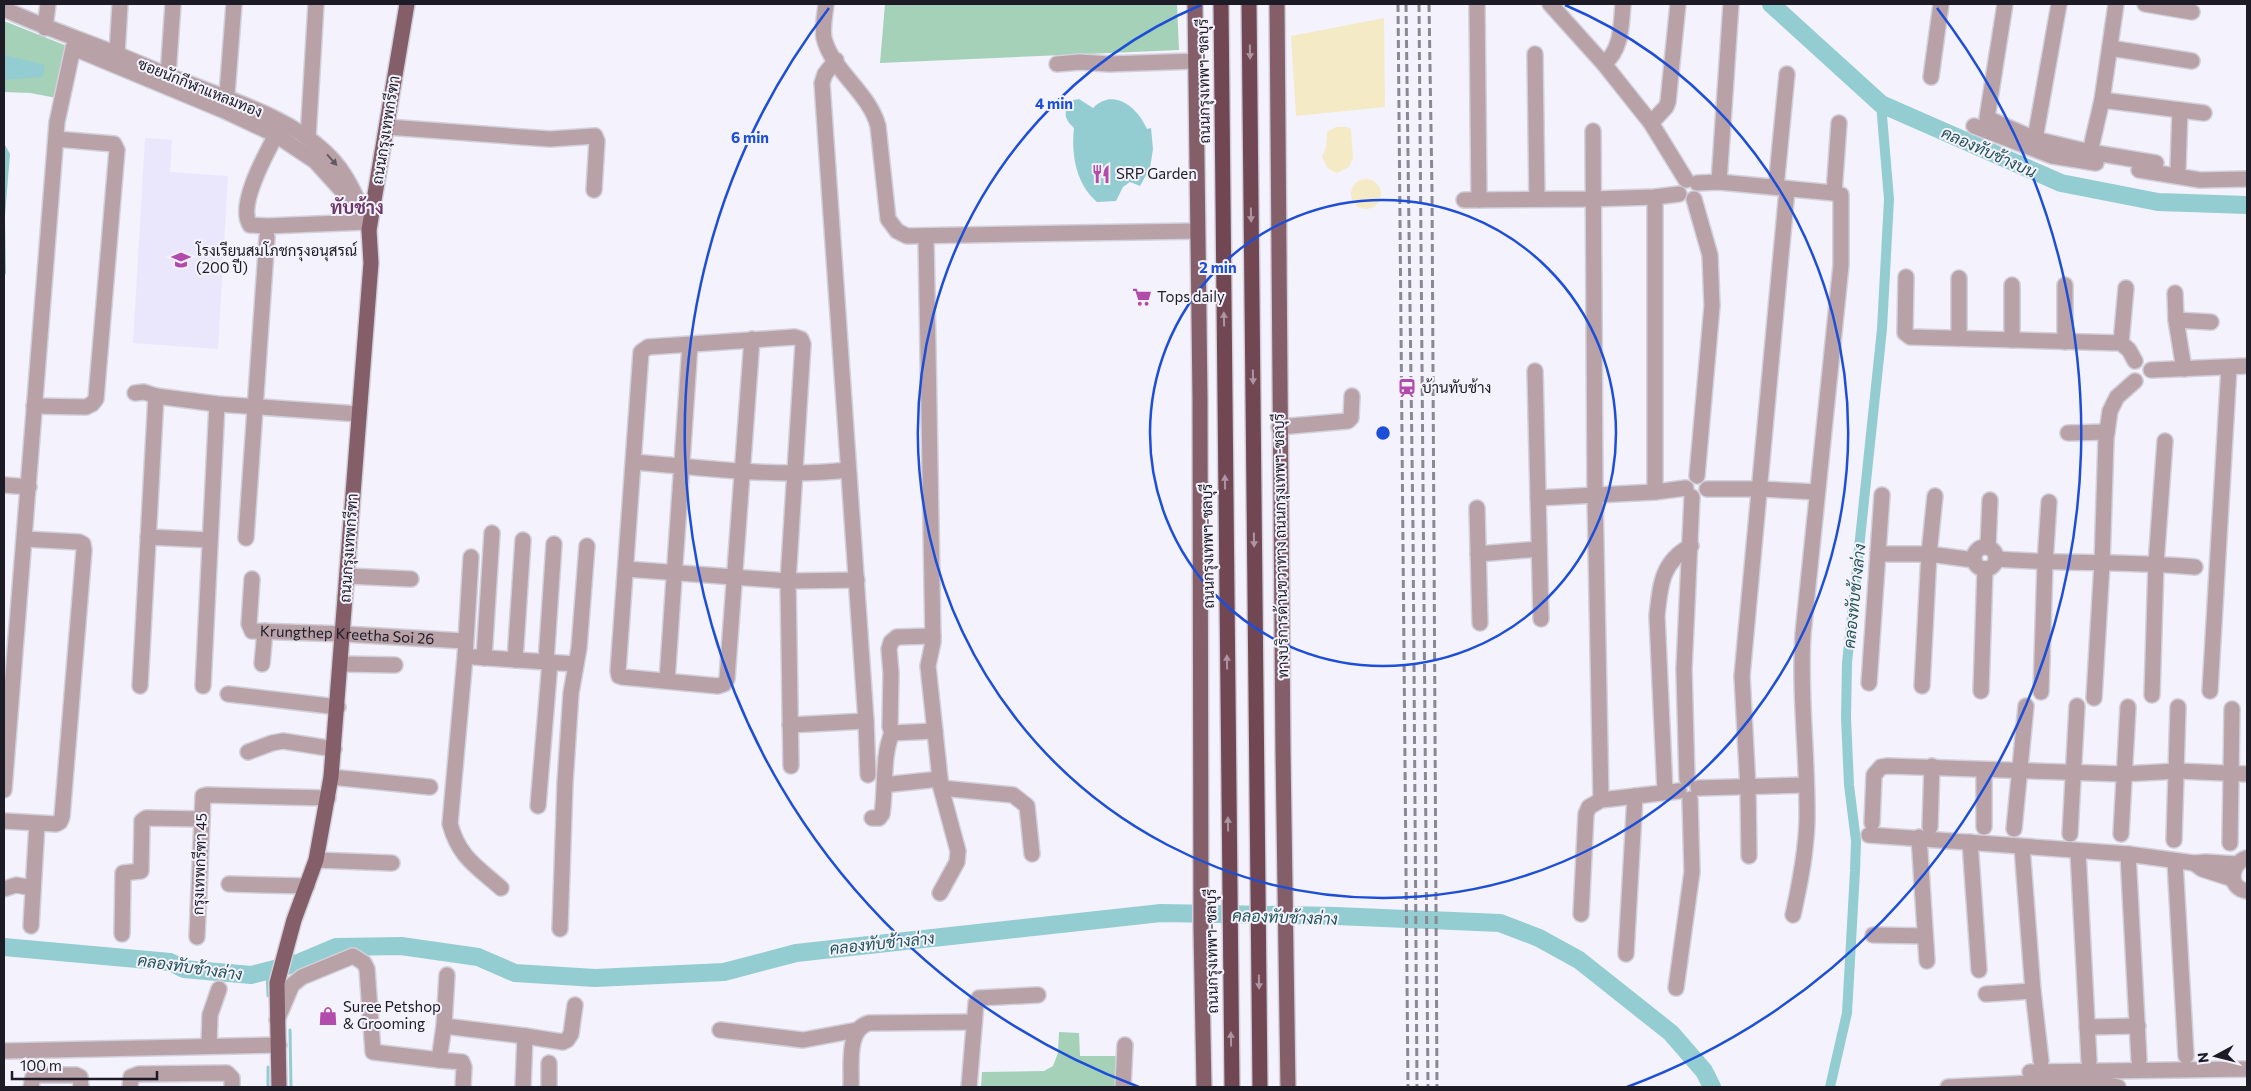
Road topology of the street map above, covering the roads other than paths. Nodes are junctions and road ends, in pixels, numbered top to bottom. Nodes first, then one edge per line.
1 (48, 4) edge
2 (120, 4) edge
3 (173, 4) edge
4 (234, 4) edge
5 (316, 4) edge
6 (407, 4) edge
7 (826, 4) edge
8 (1195, 4) edge
9 (1221, 4) edge
10 (1249, 4) edge
11 (1277, 4) edge
12 (1477, 4) edge
13 (1550, 4) edge
14 (1623, 4) edge
15 (1678, 4) edge
16 (1731, 4) edge
17 (1941, 4) edge
18 (2006, 4) edge
19 (2059, 4) edge
20 (2116, 4) edge
21 (2145, 4) edge
22 (4, 9) edge
23 (2192, 12) dead end
24 (4, 21) edge
25 (45, 28) junction
26 (72, 48) junction
27 (2110, 48) junction
28 (117, 54) junction
29 (1535, 54) dead end
30 (836, 60) junction
31 (1196, 61) junction
32 (2192, 61) dead end
33 (1057, 64) dead end
34 (1604, 64) junction
35 (1787, 74) dead end
36 (168, 75) junction
37 (1930, 77) dead end
38 (2102, 100) junction
39 (226, 104) junction
40 (2180, 110) junction
41 (2204, 113) dead end
42 (1839, 123) dead end
43 (1651, 124) junction
44 (1974, 126) dead end
45 (387, 127) junction
46 (1592, 131) dead end
47 (276, 135) junction
48 (308, 138) junction
49 (57, 139) junction
50 (2035, 139) junction
51 (2090, 152) junction
52 (2156, 163) dead end
53 (2178, 168) dead end
54 (2247, 179) edge
55 (1692, 181) junction
56 (1720, 182) junction
57 (1782, 189) junction
58 (594, 190) dead end
59 (1834, 193) junction
60 (1679, 194) junction
61 (1656, 197) junction
62 (1537, 199) junction
63 (1592, 200) junction
64 (1694, 200) junction
65 (366, 221) junction
66 (1197, 231) junction
67 (926, 236) junction
68 (268, 237) dead end
69 (1906, 277) dead end
70 (1959, 278) dead end
71 (2012, 285) dead end
72 (2065, 285) dead end
73 (2126, 288) dead end
74 (2175, 293) dead end
75 (2176, 320) junction
76 (2211, 322) dead end
77 (1958, 338) junction
78 (752, 339) junction
79 (2012, 340) junction
80 (2064, 342) junction
81 (2121, 343) junction
82 (690, 345) junction
83 (2135, 361) junction
84 (2247, 366) edge
85 (2229, 367) junction
86 (2184, 369) junction
87 (2151, 370) junction
88 (1535, 371) dead end
89 (2135, 381) junction
90 (135, 392) dead end
91 (156, 396) junction
92 (1352, 396) dead end
93 (217, 404) junction
94 (34, 406) junction
95 (255, 407) junction
96 (359, 414) junction
97 (1279, 427) junction
98 (2107, 432) junction
99 (2068, 433) dead end
100 (2165, 441) dead end
101 (635, 462) junction
102 (682, 466) junction
103 (848, 470) junction
104 (741, 472) junction
105 (794, 474) junction
106 (1697, 476) junction
107 (4, 485) edge
108 (29, 487) junction
109 (1707, 489) junction
110 (1761, 489) junction
111 (1655, 492) junction
112 (1689, 492) junction
113 (1818, 492) junction
114 (1595, 495) junction
115 (1882, 495) dead end
116 (1935, 496) dead end
117 (1538, 498) junction
118 (1990, 500) dead end
119 (2049, 502) dead end
120 (1477, 508) dead end
121 (492, 533) dead end
122 (148, 537) junction
123 (246, 538) dead end
124 (25, 539) junction
125 (210, 540) junction
126 (523, 540) dead end
127 (554, 544) dead end
128 (587, 546) dead end
129 (1691, 546) junction
130 (1539, 549) junction
131 (1478, 554) junction
132 (1878, 554) junction
133 (1930, 554) junction
134 (471, 557) dead end
135 (1986, 559) junction
136 (2045, 563) junction
137 (2102, 564) junction
138 (2156, 564) junction
139 (2195, 568) dead end
140 (626, 569) junction
141 (676, 574) junction
142 (347, 576) junction
143 (734, 577) junction
144 (252, 579) dead end
145 (410, 579) dead end
146 (856, 580) junction
147 (788, 581) junction
148 (1541, 619) dead end
149 (1480, 624) dead end
150 (265, 631) junction
151 (344, 634) junction
152 (933, 636) junction
153 (465, 641) junction
154 (465, 656) junction
155 (484, 658) junction
156 (515, 660) junction
157 (548, 662) junction
158 (262, 664) dead end
159 (342, 664) junction
160 (575, 664) junction
161 (395, 665) dead end
162 (667, 680) junction
163 (1870, 684) dead end
164 (140, 686) dead end
165 (203, 686) dead end
166 (1922, 686) dead end
167 (1981, 691) dead end
168 (2210, 691) dead end
169 (2041, 692) dead end
170 (228, 694) dead end
171 (2152, 695) dead end
172 (2094, 698) dead end
173 (2026, 706) dead end
174 (2077, 706) dead end
175 (338, 707) junction
176 (2128, 707) dead end
177 (2178, 707) dead end
178 (2232, 709) dead end
179 (866, 721) junction
180 (790, 725) junction
181 (935, 731) junction
182 (892, 733) junction
183 (334, 749) junction
184 (248, 752) dead end
185 (791, 766) dead end
186 (1932, 766) junction
187 (2020, 769) junction
188 (1984, 770) junction
189 (2073, 771) junction
190 (2178, 771) junction
191 (2123, 774) junction
192 (2240, 774) edge
193 (868, 775) dead end
194 (331, 777) junction
195 (941, 783) junction
196 (892, 784) dead end
197 (1805, 785) junction
198 (430, 788) dead end
199 (1748, 788) junction
200 (4, 790) edge
201 (1684, 790) junction
202 (1635, 796) junction
203 (328, 798) junction
204 (1601, 800) junction
205 (538, 806) dead end
206 (872, 818) dead end
207 (202, 819) junction
208 (4, 821) edge
209 (37, 824) junction
210 (1984, 827) dead end
211 (2014, 829) dead end
212 (1924, 832) junction
213 (2070, 834) dead end
214 (2121, 834) dead end
215 (2174, 840) dead end
216 (1970, 842) junction
217 (2230, 843) dead end
218 (2022, 847) junction
219 (2078, 852) junction
220 (1032, 854) dead end
221 (2128, 854) junction
222 (1749, 856) dead end
223 (316, 860) junction
224 (2175, 861) junction
225 (2242, 861) edge
226 (392, 863) dead end
227 (2194, 863) junction
228 (2233, 879) junction
229 (228, 884) dead end
230 (307, 886) junction
231 (34, 888) junction
232 (501, 888) dead end
233 (4, 889) edge
234 (2247, 892) edge
235 (940, 893) dead end
236 (1581, 914) dead end
237 (1793, 915) dead end
238 (31, 926) dead end
239 (560, 929) dead end
240 (122, 934) dead end
241 (1873, 935) dead end
242 (1925, 936) junction
243 (197, 937) dead end
244 (1626, 954) dead end
245 (1927, 960) dead end
246 (1979, 970) dead end
247 (447, 975) dead end
248 (1676, 988) dead end
249 (219, 990) dead end
250 (2033, 991) junction
251 (1986, 994) dead end
252 (1038, 995) dead end
253 (575, 1004) dead end
254 (277, 1020) junction
255 (974, 1022) junction
256 (444, 1026) junction
257 (2138, 1026) junction
258 (2086, 1027) junction
259 (720, 1030) dead end
260 (857, 1030) junction
261 (525, 1036) junction
262 (279, 1045) junction
263 (1125, 1045) dead end
264 (209, 1046) junction
265 (4, 1051) edge
266 (2186, 1056) dead end
267 (439, 1060) junction
268 (2139, 1060) dead end
269 (2089, 1061) dead end
270 (548, 1063) dead end
271 (2247, 1069) edge
272 (2034, 1076) edge
273 (183, 1080) edge
274 (851, 1086) edge
275 (31, 1087) edge
276 (81, 1087) edge
277 (130, 1087) edge
278 (232, 1087) edge
279 (280, 1087) edge
280 (463, 1087) edge
281 (523, 1087) edge
282 (549, 1087) edge
283 (969, 1087) edge
284 (1123, 1087) edge
285 (1204, 1087) edge
286 (1232, 1087) edge
287 (1260, 1087) edge
288 (1288, 1087) edge
289 (1948, 1087) edge
290 (2118, 1087) edge

1 - 25 street
2 - 28 street
3 - 36 street
4 - 39 street
5 - 48 street
6 - 45 main road, ถนนกรุงเทพกรีฑา
7 - 30 street
8 - 31 main road
286 -> 9 highway, ถนนกรุงเทพฯ-ชลบุรี
10 -> 287 highway
11 - 97 main road, ทางบริการด้านขวาทาง ถนนกรุงเทพฯ-ชลบุรี
12 - 62 street
13 - 34 street
14 - 34 street
15 - 43 street
16 - 56 street
17 - 37 street
18 - 50 street
19 - 50 street
20 - 27 street
21 - 23 street
22 - 25 street, ซอยนักกีฬาแหลมทอง
24 - 26 street, ซอยนักกีฬาแหลมทอง
25 - 28 street, ซอยนักกีฬาแหลมทอง
26 - 39 street, ซอยนักกีฬาแหลมทอง
26 - 49 street
27 - 32 street
27 - 38 street
28 - 36 street, ซอยนักกีฬาแหลมทอง
29 - 62 street
30 - 67 street
30 - 103 street
31 - 33 street
31 - 66 main road
34 - 43 street
35 - 57 street
36 - 39 street, ซอยนักกีฬาแหลมทอง
38 - 40 street
38 - 51 street
39 - 47 street, ซอยนักกีฬาแหลมทอง
39 - 48 street, ซอยนักกีฬาแหลมทอง
40 - 41 street
40 - 53 street
42 - 59 street
43 - 55 street
44 - 54 street
45 - 58 street
45 - 65 main road, ถนนกรุงเทพกรีฑา
46 - 63 street
47 - 65 street, ซอยนักกีฬาแหลมทอง
47 - 65 street
48 -> 65 street, ซอยนักกีฬาแหลมทอง
49 - 94 street
49 - 94 street
50 - 51 street
51 - 52 street
55 - 56 street
55 - 60 street
55 - 64 street
56 - 57 street
57 - 59 street
57 - 110 street
59 - 113 street
60 - 61 street
60 - 64 street
61 - 63 street
61 - 111 street
62 - 63 street
63 - 114 street
64 - 106 street
65 - 96 main road, ถนนกรุงเทพกรีฑา
66 - 67 street
66 - 285 main road
67 - 152 street
68 - 95 street
69 - 77 street
70 - 77 street
71 - 79 street
72 - 80 street
73 - 81 street
74 - 75 street
75 - 76 street
75 - 86 street
77 - 79 street
78 - 82 street
78 - 104 street
78 - 105 street
79 - 80 street
80 - 81 street
81 - 83 street
82 - 101 street
82 - 102 street
83 - 87 street
83 - 89 street
84 - 85 street
85 - 86 street
85 - 168 street
86 - 87 street
87 - 89 street
88 - 117 street
89 - 98 street
90 - 91 street
91 - 93 street
91 - 122 street
92 - 97 street
93 - 95 street
93 - 125 street
94 - 108 street
95 - 96 street
95 - 123 street
96 - 142 main road, ถนนกรุงเทพกรีฑา
97 - 288 main road, ทางบริการด้านขวาทาง ถนนกรุงเทพฯ-ชลบุรี
98 - 99 street
98 - 137 street
100 - 138 street
101 - 102 street
101 - 140 street
102 - 104 street
102 - 141 street
103 - 105 street
103 - 146 street
104 - 105 street
104 - 143 street
105 - 147 street
106 - 109 street
106 - 112 street
107 - 108 street
108 - 124 street
109 - 110 street
109 - 112 street
110 - 113 street
110 - 199 street
111 - 112 street
111 - 114 street
112 - 129 street
113 - 197 street
114 - 117 street
114 - 204 street
115 - 132 street
116 - 133 street
117 - 130 street
118 - 135 street
119 - 136 street
120 - 131 street
121 - 155 street
122 - 125 street
122 - 164 street
124 - 200 street
124 - 209 street
125 - 165 street
126 - 156 street
127 - 157 street
128 - 160 street
129 - 201 street
129 - 201 street
130 - 131 street
130 - 148 street
131 - 149 street
132 - 133 street
132 - 163 street
133 - 135 street
133 - 166 street
134 - 153 street
135 - 136 street
135 - 167 street
136 - 137 street
136 - 169 street
137 - 138 street
137 - 172 street
138 - 139 street
138 - 171 street
140 - 141 street
140 - 162 street
141 - 143 street
141 - 162 street
142 - 145 street
142 - 151 main road, ถนนกรุงเทพกรีฑา
143 - 147 street
143 - 162 street
144 - 150 street, Krungthep Kreetha Soi 26
146 - 147 street
146 - 179 street
147 - 180 street
150 - 151 street, Krungthep Kreetha Soi 26
150 - 158 street
151 - 153 street, Krungthep Kreetha Soi 26
151 - 159 main road, ถนนกรุงเทพกรีฑา
152 - 181 street
152 - 182 street
153 - 154 street
154 - 155 street
154 - 232 street
155 - 156 street
156 - 157 street
157 - 160 street
157 - 205 street
159 - 161 street
159 - 175 main road, ถนนกรุงเทพกรีฑา
160 - 239 street
170 - 175 street
173 - 187 street
174 - 189 street
175 - 183 main road, ถนนกรุงเทพกรีฑา
176 - 191 street
177 - 190 street
178 - 192 street
179 - 180 street
179 - 193 street
180 - 185 street
181 - 182 street
181 - 195 street
182 - 206 street
183 - 184 street
183 - 194 main road, ถนนกรุงเทพกรีฑา
186 - 188 street
186 - 212 street
186 - 212 street
187 - 188 street
187 - 189 street
187 - 211 street
188 - 210 street
189 - 191 street
189 - 213 street
190 - 191 street
190 - 192 street
190 - 215 street
191 - 214 street
192 - 217 street
194 - 198 street
194 - 203 main road, ถนนกรุงเทพกรีฑา
195 - 196 street
195 - 220 street
195 - 235 street
197 - 199 street
197 - 237 street
199 - 201 street
199 - 222 street
201 - 202 street
201 - 248 street
202 - 204 street
202 - 244 street
203 - 207 street, กรุงเทพกรีฑา 45
203 - 223 main road, ถนนกรุงเทพกรีฑา
204 - 236 street
207 - 240 street
207 - 243 street, กรุงเทพกรีฑา 45
208 - 209 street
209 - 231 street
212 - 216 street
212 - 242 street
216 - 218 street
216 - 246 street
218 - 219 street
218 - 250 street
219 - 221 street
219 - 258 street
221 - 224 street
221 - 257 street
223 - 226 street
223 - 230 main road, ถนนกรุงเทพกรีฑา
224 - 227 street
224 - 266 street
225 - 227 street
225 - 228 street
227 - 228 street
228 - 234 street
229 - 230 street
230 - 254 main road, ถนนกรุงเทพกรีฑา
231 - 233 street
231 - 238 street
241 - 242 street
242 - 245 street
247 - 256 street
249 - 264 street
250 - 251 street
250 - 272 street
252 - 255 street
253 - 261 street
254 - 262 main road, ถนนกรุงเทพกรีฑา
254 - 267 street
255 - 260 street
255 - 283 street
256 - 261 street
256 - 267 street
257 - 258 street
257 - 268 street
258 - 269 street
259 - 260 street
260 - 274 street
261 - 281 street
262 - 264 street
262 - 279 main road, ถนนกรุงเทพกรีฑา
263 - 284 street
264 - 265 street
267 - 280 street
270 - 282 street
271 - 272 street
272 - 289 street
272 - 290 street
273 - 277 street
273 - 278 street
275 - 276 street

